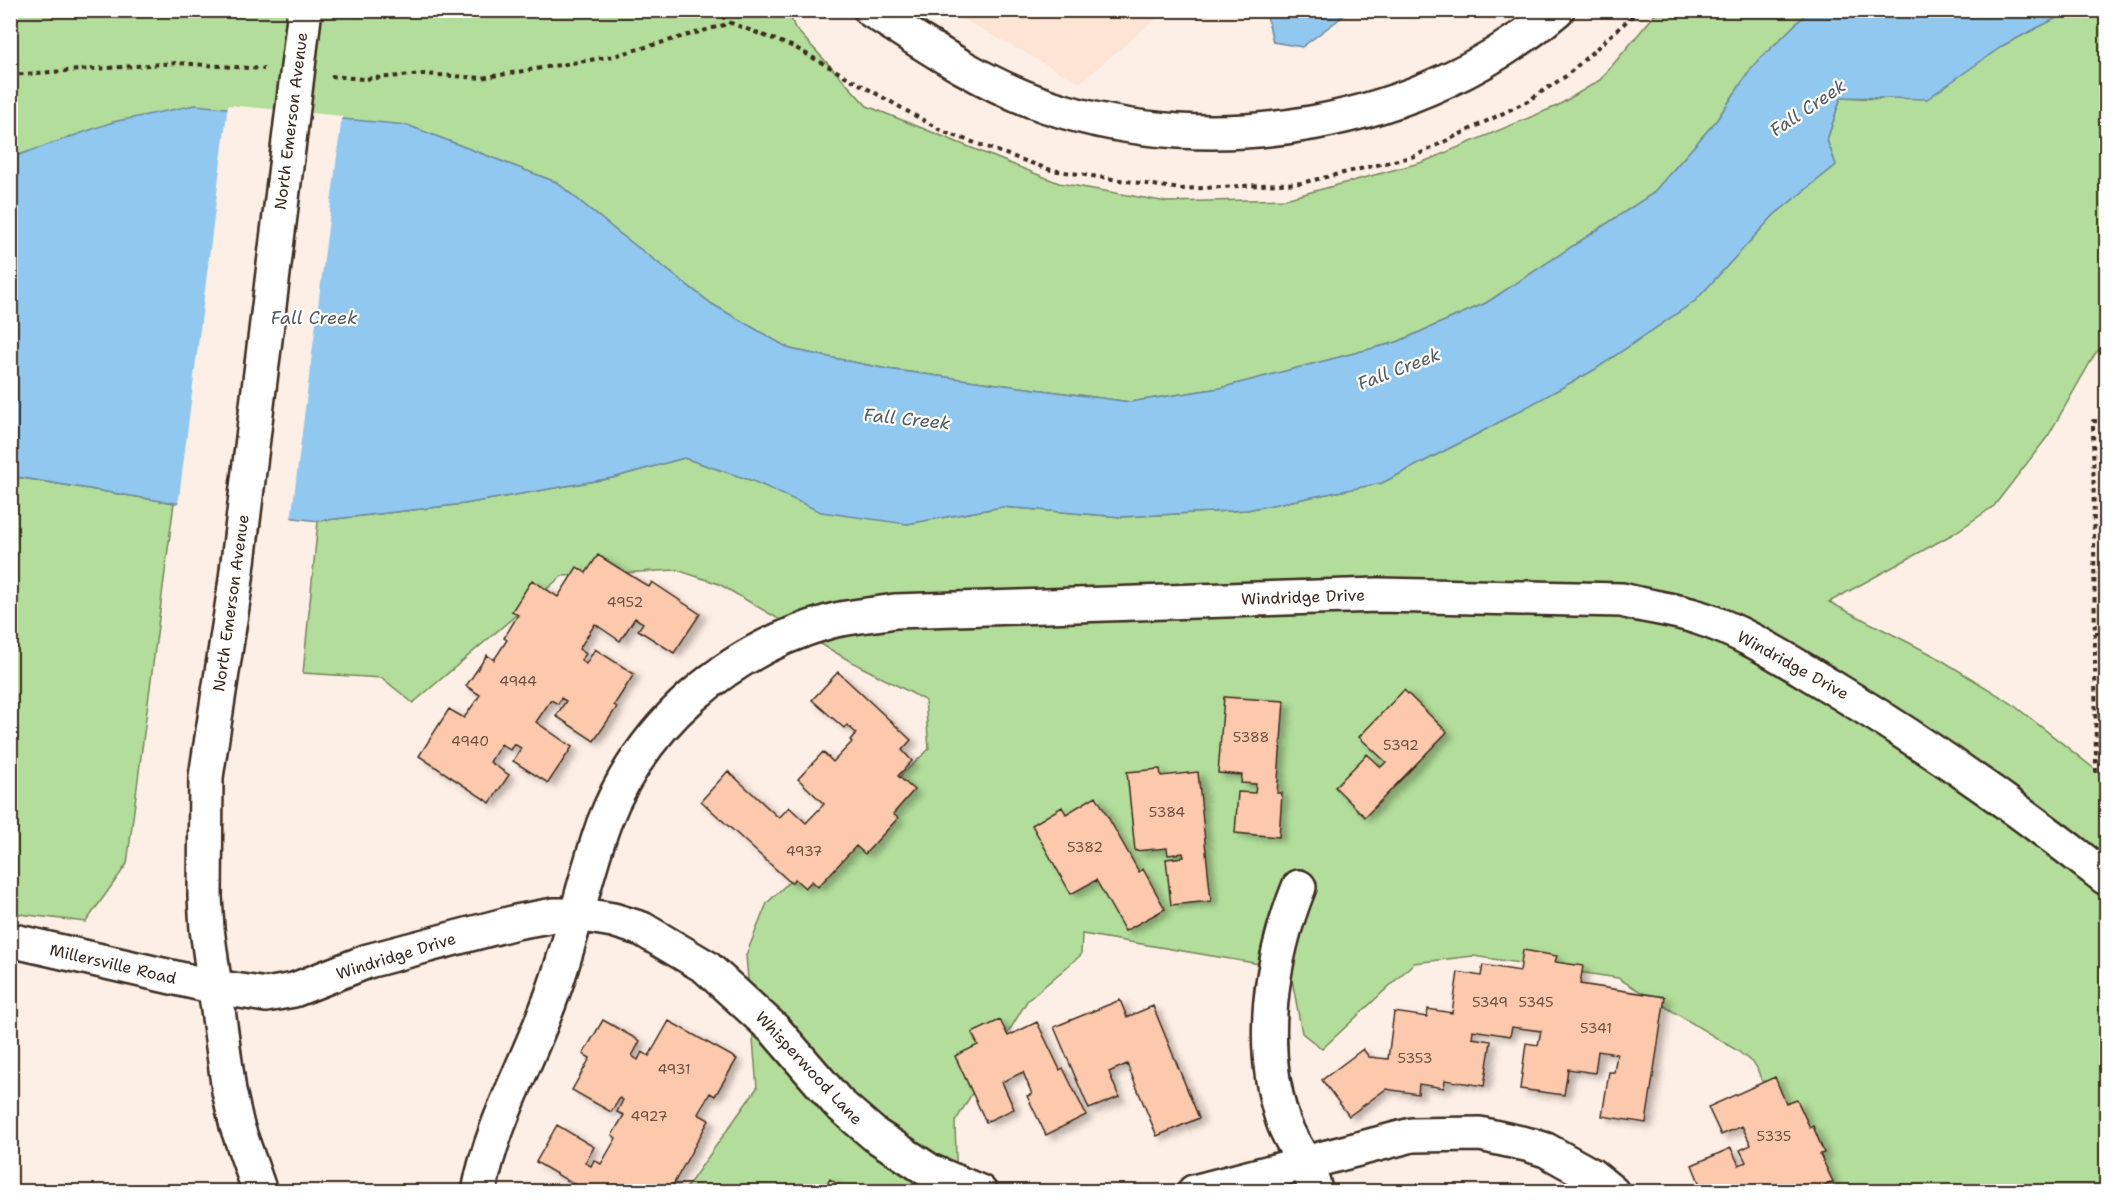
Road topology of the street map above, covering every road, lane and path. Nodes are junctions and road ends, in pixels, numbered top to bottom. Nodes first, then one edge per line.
1 (715, 10) edge
2 (871, 10) edge
3 (1557, 10) edge
4 (1639, 10) edge
5 (304, 14) edge
6 (731, 23) junction
7 (269, 70) dead end
8 (10, 75) edge
9 (328, 76) dead end
10 (2106, 422) edge
11 (2095, 633) junction
12 (2106, 633) edge
13 (2106, 771) edge
14 (2106, 878) edge
15 (1299, 887) dead end
16 (578, 915) junction
17 (10, 940) edge
18 (215, 987) junction
19 (1309, 1177) edge
20 (260, 1191) edge
21 (479, 1191) edge
22 (980, 1191) edge
23 (1194, 1191) edge
24 (1612, 1191) edge

1 - 6 path
2 - 3 street
4 - 6 path
5 - 18 street, North Emerson Avenue, bridge
6 - 9 path
7 - 8 path
10 - 11 path
11 - 12 path
11 - 13 path
14 - 16 street, Windridge Drive
15 - 19 street
16 - 18 street, Windridge Drive
16 - 21 street, Windridge Drive
16 - 22 street, Whisperwood Lane
17 - 18 street, Millersville Road
18 - 20 street, North Emerson Avenue
19 - 23 street
19 - 24 street

